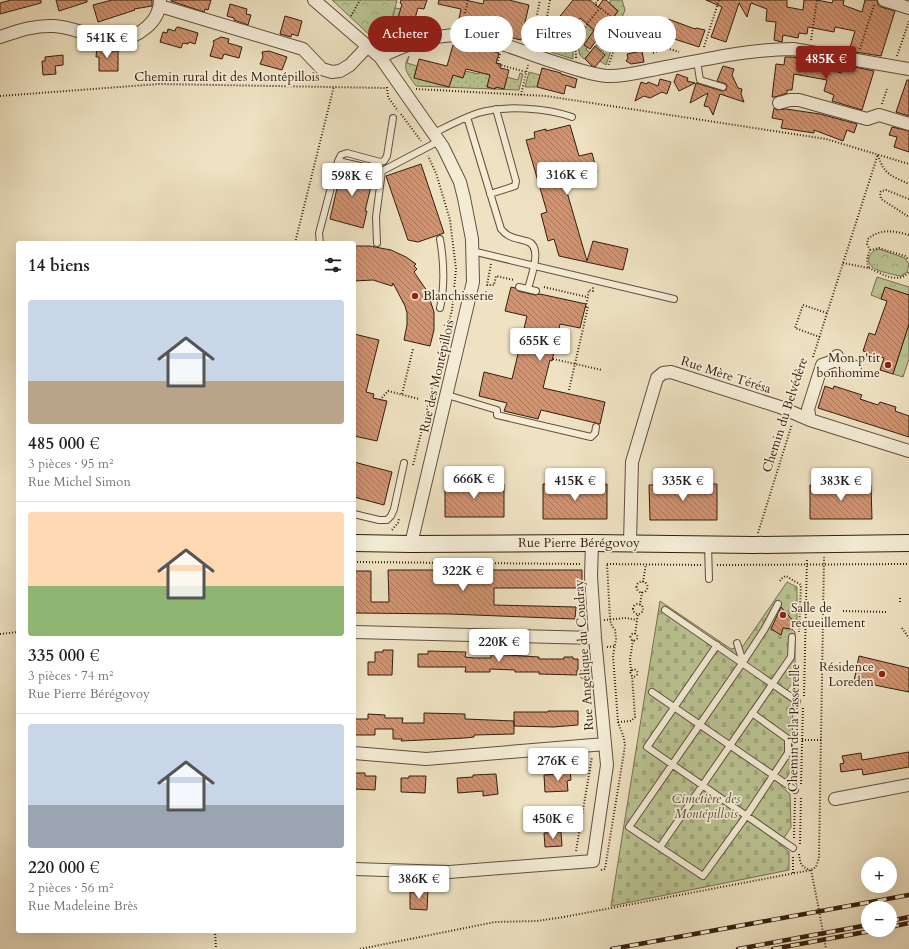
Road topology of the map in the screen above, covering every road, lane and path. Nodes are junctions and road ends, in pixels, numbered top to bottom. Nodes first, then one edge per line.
1 (314, 0) edge
2 (360, 0) edge
3 (468, 0) edge
4 (540, 0) edge
5 (550, 0) edge
6 (598, 0) edge
7 (719, 0) edge
8 (817, 0) edge
9 (876, 0) edge
10 (884, 0) edge
11 (160, 3) edge
12 (600, 8) junction
13 (909, 8) edge
14 (465, 13) dead end
15 (547, 16) edge
16 (350, 17) dead end
17 (909, 21) edge
18 (586, 26) edge
19 (0, 37) edge
20 (864, 37) dead end
21 (367, 47) junction
22 (575, 52) edge
23 (810, 52) junction
24 (898, 52) dead end
25 (531, 54) junction
26 (380, 57) junction
27 (701, 61) junction
28 (497, 64) dead end
29 (574, 69) junction
30 (909, 69) edge
31 (526, 72) junction
32 (390, 73) junction
33 (604, 75) junction
34 (334, 86) junction
35 (723, 87) dead end
36 (387, 88) junction
37 (402, 88) junction
38 (887, 89) dead end
39 (521, 95) junction
40 (0, 96) edge
41 (779, 103) dead end
42 (496, 109) junction
43 (878, 114) junction
44 (467, 117) junction
45 (572, 117) dead end
46 (393, 118) dead end
47 (909, 124) edge
48 (436, 137) junction
49 (424, 149) junction
50 (878, 154) junction
51 (338, 161) junction
52 (909, 164) edge
53 (382, 171) junction
54 (909, 184) edge
55 (490, 194) junction
56 (909, 199) edge
57 (909, 217) edge
58 (909, 235) edge
59 (440, 239) dead end
60 (295, 241) edge
61 (320, 241) edge
62 (377, 243) dead end
63 (870, 250) junction
64 (472, 251) junction
65 (909, 260) edge
66 (843, 263) junction
67 (534, 266) junction
68 (869, 268) junction
69 (909, 272) edge
70 (595, 280) junction
71 (519, 287) dead end
72 (528, 289) junction
73 (536, 291) dead end
74 (674, 298) dead end
75 (440, 308) dead end
76 (827, 313) junction
77 (820, 337) junction
78 (413, 349) dead end
79 (813, 358) dead end
80 (553, 359) dead end
81 (575, 364) junction
82 (855, 367) dead end
83 (602, 370) dead end
84 (569, 390) dead end
85 (402, 394) junction
86 (447, 395) junction
87 (419, 399) dead end
88 (380, 400) dead end
89 (796, 414) junction
90 (810, 420) junction
91 (596, 427) dead end
92 (909, 451) edge
93 (404, 463) dead end
94 (413, 465) dead end
95 (356, 514) edge
96 (400, 516) dead end
97 (356, 543) edge
98 (391, 543) junction
99 (592, 543) junction
100 (630, 543) junction
101 (909, 543) edge
102 (411, 544) junction
103 (707, 544) junction
104 (807, 544) junction
105 (824, 544) junction
106 (754, 545) junction
107 (356, 562) edge
108 (390, 563) junction
109 (592, 564) junction
110 (646, 564) junction
111 (807, 564) junction
112 (824, 564) junction
113 (909, 564) edge
114 (709, 565) junction
115 (709, 579) dead end
116 (780, 581) dead end
117 (643, 582) junction
118 (642, 592) junction
119 (900, 597) dead end
120 (900, 602) dead end
121 (778, 604) dead end
122 (640, 605) junction
123 (665, 610) dead end
124 (843, 611) dead end
125 (887, 612) dead end
126 (638, 614) junction
127 (610, 620) junction
128 (637, 620) junction
129 (594, 621) junction
130 (902, 628) dead end
131 (16, 632) edge
132 (356, 632) edge
133 (0, 634) edge
134 (635, 634) junction
135 (792, 637) dead end
136 (595, 638) junction
137 (909, 638) edge
138 (799, 639) dead end
139 (633, 640) junction
140 (737, 643) dead end
141 (716, 646) junction
142 (799, 655) dead end
143 (743, 662) junction
144 (631, 671) junction
145 (632, 675) junction
146 (773, 683) junction
147 (652, 692) dead end
148 (797, 701) junction
149 (674, 707) junction
150 (752, 713) junction
151 (618, 722) junction
152 (700, 724) junction
153 (796, 738) dead end
154 (802, 740) junction
155 (821, 740) junction
156 (605, 744) junction
157 (730, 745) junction
158 (591, 746) junction
159 (356, 753) edge
160 (796, 753) dead end
161 (672, 764) junction
162 (774, 775) junction
163 (702, 785) junction
164 (909, 785) edge
165 (795, 790) junction
166 (835, 799) dead end
167 (747, 815) junction
168 (660, 847) junction
169 (793, 848) junction
170 (573, 862) junction
171 (595, 865) junction
172 (356, 869) edge
173 (811, 870) junction
174 (793, 873) junction
175 (215, 933) edge
176 (216, 949) edge
177 (360, 949) edge
178 (826, 949) edge

1 - 21 street
2 - 16 path
3 - 14 path
4 - 25 path
5 - 15 path
6 - 12 path
7 - 27 path
8 - 23 path
9 - 20 path
10 - 13 street
11 - 19 street
11 - 21 street
12 - 18 path
12 - 33 path
17 - 24 path
21 - 26 street
22 - 29 path
23 - 27 street
23 - 30 street
25 - 26 street
25 - 29 street
25 - 31 path
26 - 32 street, Rue des Montépillois
27 - 33 street
27 - 35 lane
28 - 31 path
29 - 33 street
31 - 39 path
32 - 36 path
32 - 37 street, Rue des Montépillois
34 - 36 path, Chemin rural dit des Montépillois
34 - 40 path, Chemin rural dit des Montépillois
34 - 60 path
36 - 49 path
37 - 39 path
37 - 48 street, Rue des Montépillois
38 - 43 path
39 - 50 path
41 - 43 street
42 - 44 lane
42 - 45 lane
42 - 55 lane
43 - 47 street
44 - 48 lane
44 - 55 lane
46 - 51 lane
48 - 49 lane
48 - 64 street, Rue des Montépillois
49 - 53 lane
49 - 94 path
50 - 52 path
50 - 54 path
50 - 66 path, Chemin du Belvédère
51 - 53 lane
51 - 61 lane
53 - 62 lane
55 - 67 lane
56 - 57 path
58 - 63 path
59 - 75 lane
63 - 65 path
63 - 68 path
64 - 67 lane
64 - 86 street, Rue des Montépillois
66 - 68 path
66 - 76 path, Chemin du Belvédère
67 - 70 lane
67 - 72 lane
68 - 69 path
70 - 74 lane
70 - 81 path
71 - 72 lane
72 - 73 lane
76 - 77 path, Chemin du Belvédère
76 - 77 path
77 - 79 path, Chemin du Belvédère
78 - 85 path
80 - 81 path
81 - 83 path
81 - 84 path
82 - 90 street
85 - 87 path
85 - 88 path
86 - 91 lane
86 - 102 street, Rue des Montépillois
89 - 90 street, Rue Mère Térésa
89 - 100 street, Rue Mère Térésa
89 - 106 path, Chemin du Belvédère
90 - 92 street, Rue Mère Térésa
93 - 95 lane
96 - 98 path
97 - 98 street, Rue Pierre Bérégovoy
98 - 102 street, Rue Pierre Bérégovoy
98 - 108 path
99 - 100 street, Rue Pierre Bérégovoy
99 - 102 street, Rue Pierre Bérégovoy
99 - 109 street, Rue Angélique du Coudray
100 - 103 street, Rue Pierre Bérégovoy
101 - 105 street, Rue Pierre Bérégovoy
103 - 106 street, Rue Pierre Bérégovoy
103 - 114 lane
104 - 105 street, Rue Pierre Bérégovoy
104 - 106 street, Rue Pierre Bérégovoy
104 - 111 path, Chemin de la Passerelle
105 - 112 path
107 - 108 path
108 - 109 path
109 - 129 street, Rue Angélique du Coudray
110 - 114 path
110 - 117 path
110 - 127 path
111 - 112 path
111 - 114 path
111 - 154 path, Chemin de la Passerelle
112 - 113 path
112 - 155 path
114 - 115 lane
116 - 138 path
117 - 118 path
117 - 118 path
118 - 122 path
119 - 120 path
121 - 143 lane
122 - 126 path
122 - 126 path
123 - 141 lane
124 - 125 path
126 - 128 path
127 - 128 path
127 - 129 path
127 - 151 path
128 - 134 path
129 - 136 street, Rue Angélique du Coudray
130 - 137 path
131 - 133 path
132 - 136 street
134 - 139 path
134 - 139 path
135 - 146 lane
136 - 156 street, Rue Angélique du Coudray
139 - 144 path
140 - 143 lane
141 - 143 lane
141 - 149 lane
142 - 148 path
143 - 146 lane
143 - 152 lane
144 - 145 path
144 - 145 path
145 - 151 path
146 - 148 lane
146 - 150 lane
147 - 149 lane
148 - 153 path
149 - 152 lane
149 - 161 lane
150 - 157 lane
150 - 162 lane
151 - 171 path
152 - 157 lane
152 - 161 lane
154 - 155 path
154 - 173 path, Chemin de la Passerelle
155 - 173 path
156 - 158 street
156 - 171 street, Rue Angélique du Coudray
157 - 162 lane
157 - 163 lane
158 - 159 street
158 - 170 path
160 - 165 path
161 - 163 lane
161 - 168 lane
162 - 165 lane
162 - 167 lane
163 - 167 lane
163 - 168 lane
164 - 166 street
165 - 169 path
167 - 168 lane
167 - 169 lane
169 - 174 path
170 - 171 street
170 - 172 street
173 - 174 path
173 - 178 path, bridge
174 - 177 path
175 - 176 path

